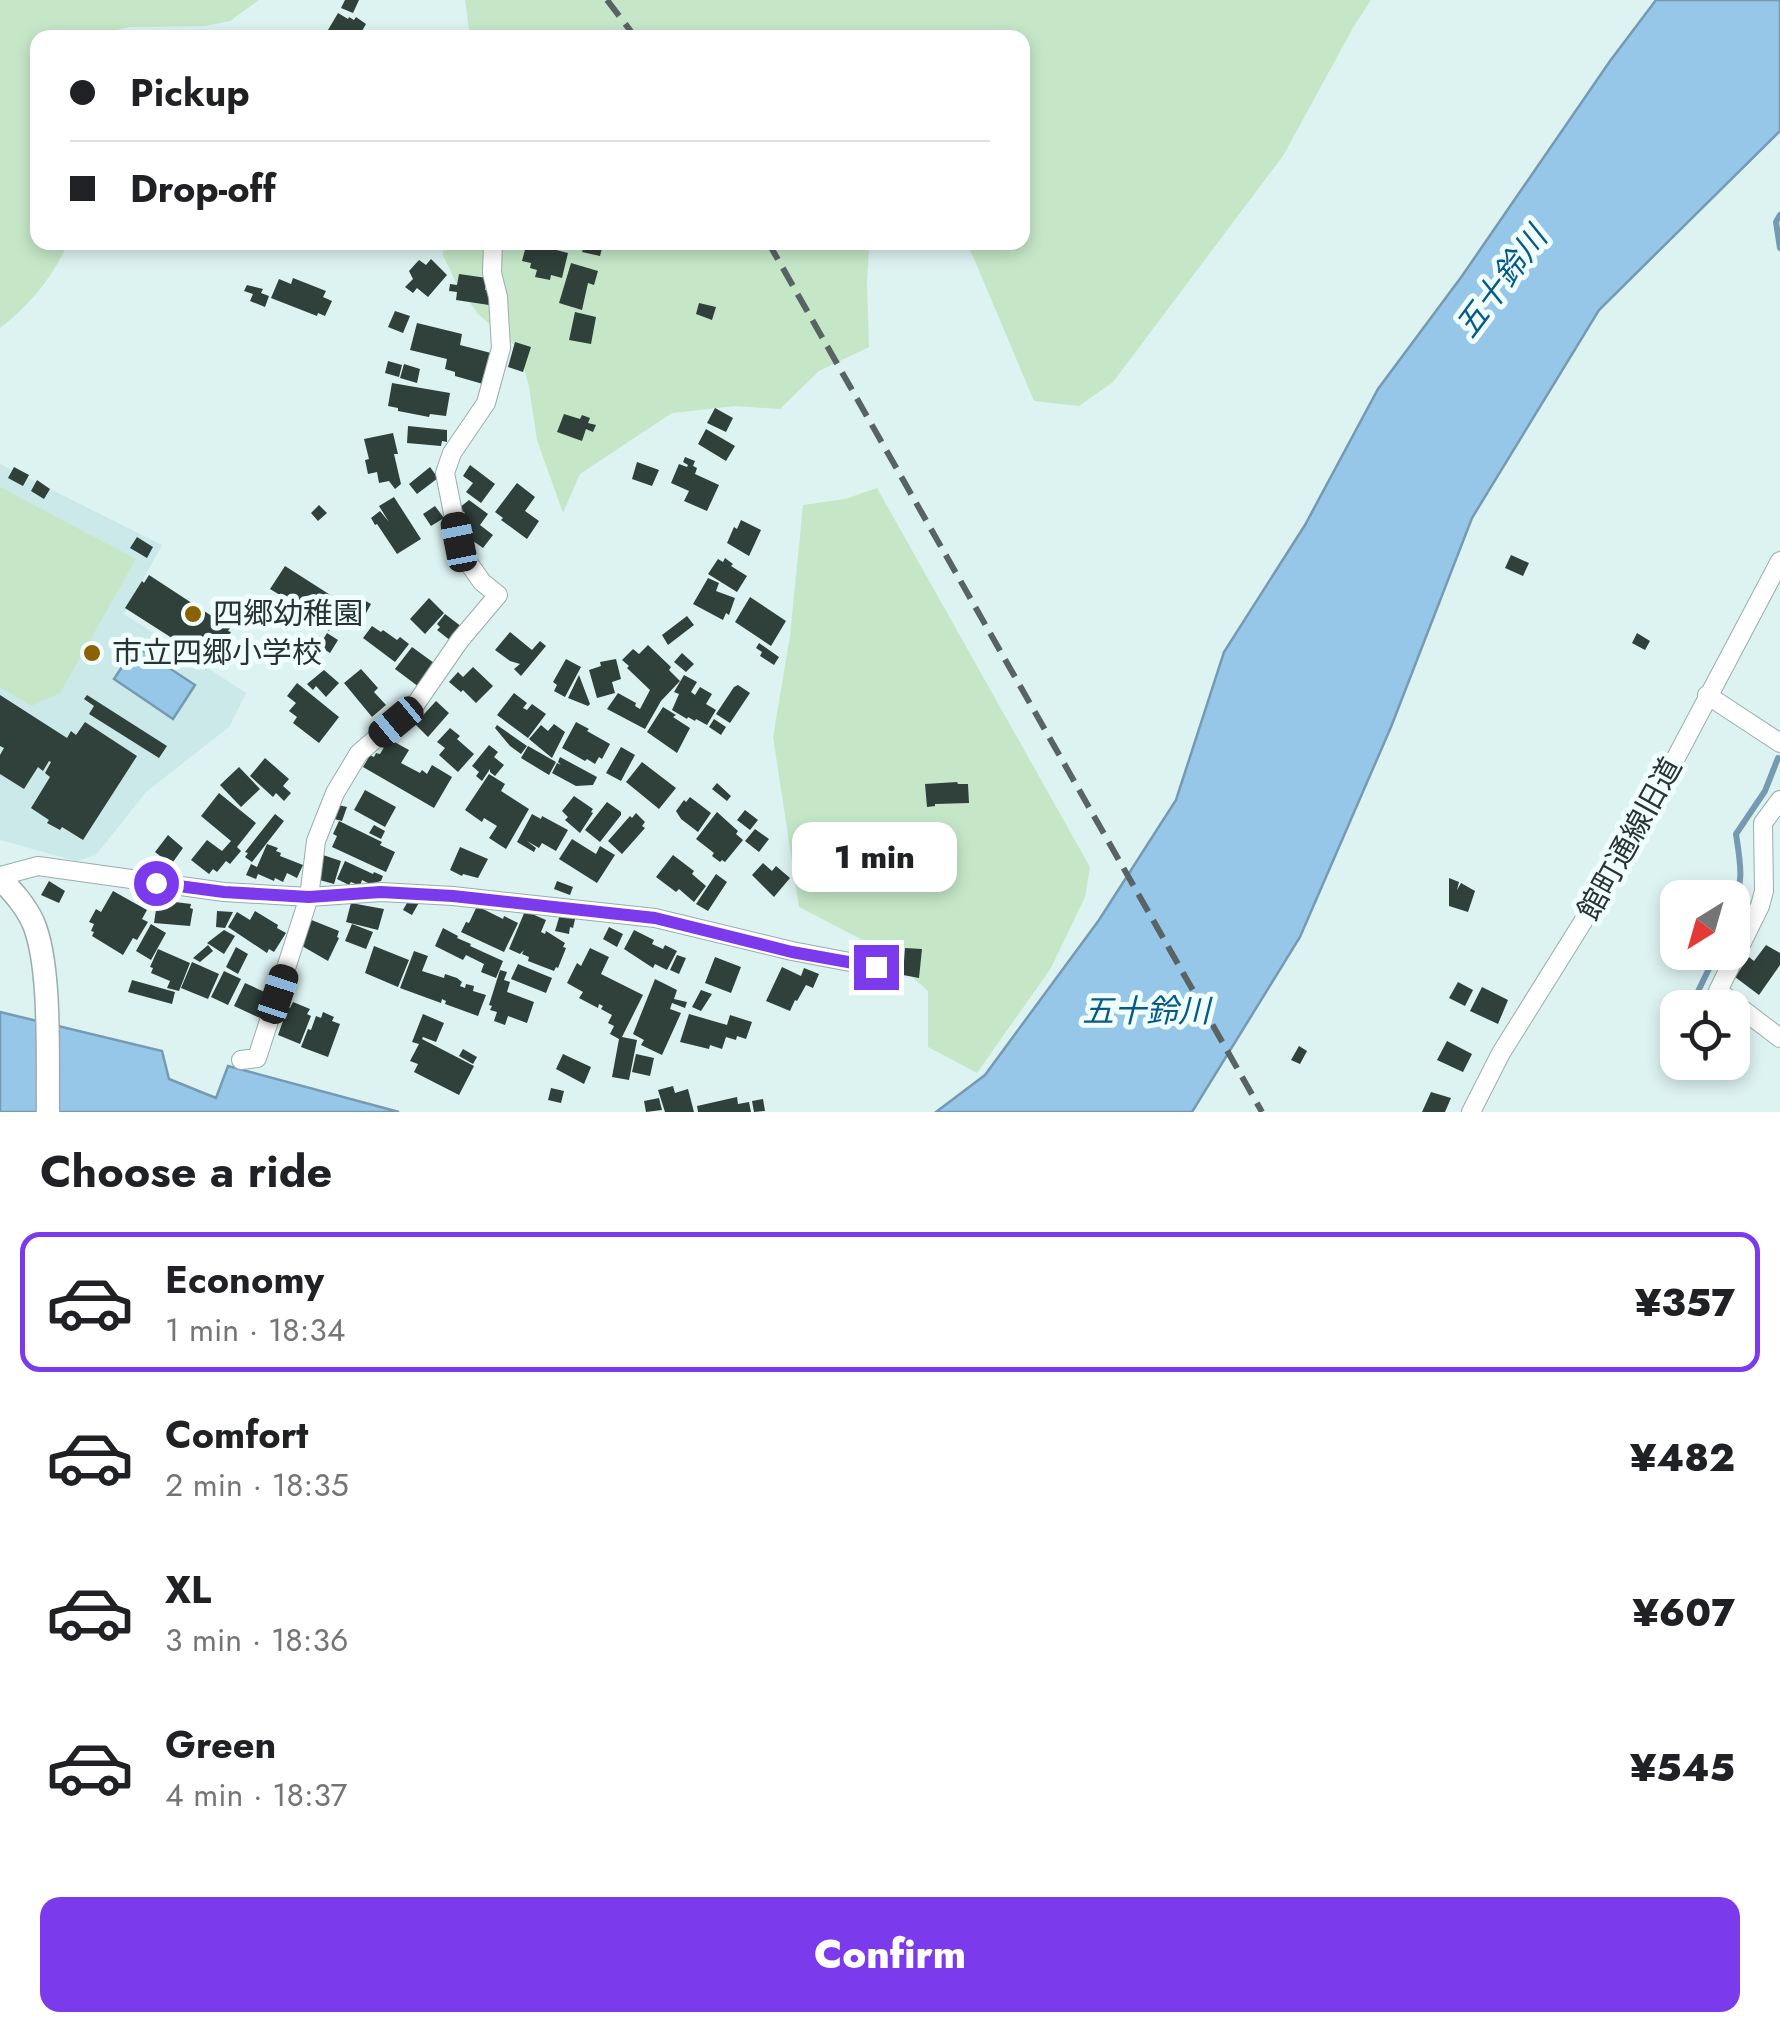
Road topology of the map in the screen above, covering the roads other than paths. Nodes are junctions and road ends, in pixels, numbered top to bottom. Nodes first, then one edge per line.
1 (493, 250) edge
2 (1780, 561) edge
3 (1707, 695) junction
4 (1780, 744) edge
5 (1780, 800) edge
6 (0, 877) edge
7 (309, 897) junction
8 (876, 967) dead end
9 (1780, 1038) edge
10 (241, 1060) dead end
11 (48, 1112) edge
12 (1471, 1112) edge

1 - 7 street
2 - 3 street, 館町通線旧道
3 - 4 street
3 - 12 street, 館町通線旧道
5 - 9 street
6 - 7 street
6 - 11 main road
7 - 8 street
7 - 10 street

